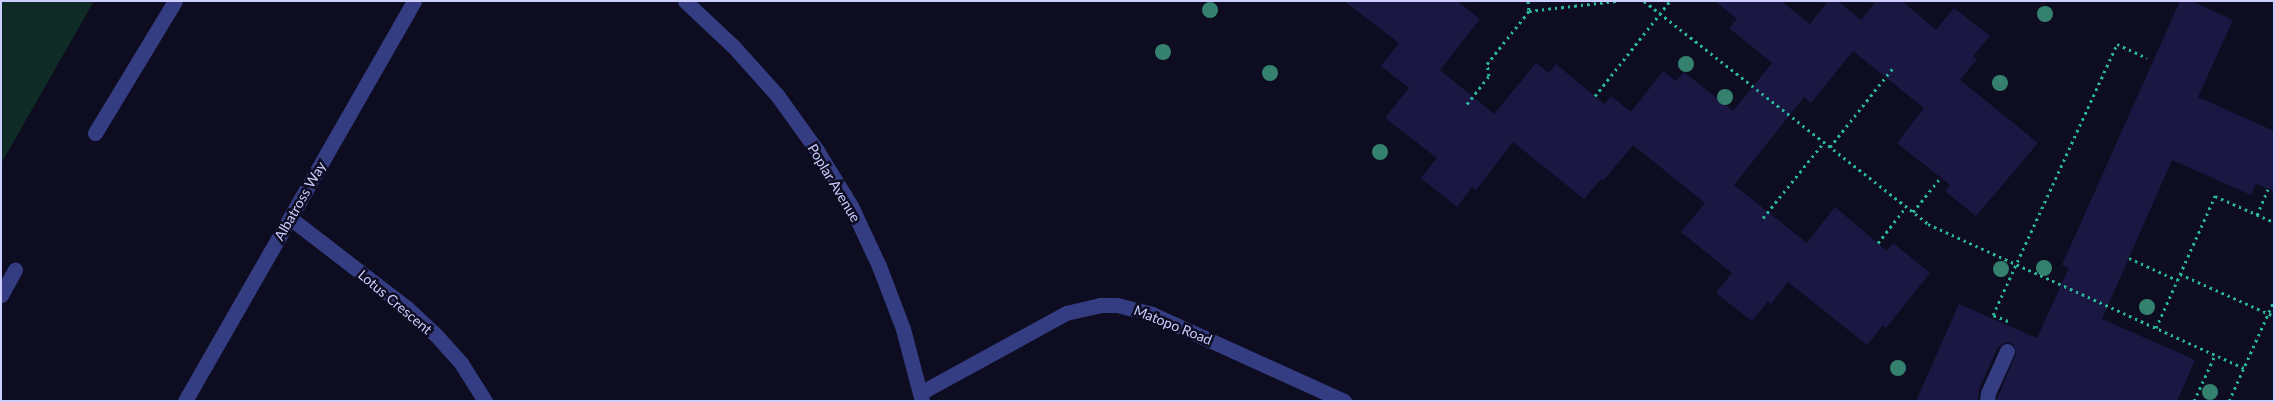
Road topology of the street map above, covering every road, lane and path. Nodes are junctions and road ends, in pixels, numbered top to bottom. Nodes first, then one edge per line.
1 (175, 1) edge
2 (414, 1) edge
3 (685, 1) edge
4 (1528, 1) edge
5 (1616, 1) edge
6 (1644, 1) edge
7 (1670, 1) edge
8 (1529, 11) junction
9 (1660, 14) junction
10 (2147, 58) dead end
11 (1892, 69) dead end
12 (1595, 96) dead end
13 (1467, 104) dead end
14 (95, 133) dead end
15 (1824, 142) junction
16 (1830, 147) junction
17 (1941, 177) dead end
18 (2268, 189) dead end
19 (1906, 207) junction
20 (1913, 212) junction
21 (2256, 215) junction
22 (290, 218) junction
23 (1763, 218) dead end
24 (2274, 222) edge
25 (1878, 243) dead end
26 (2129, 258) dead end
27 (2016, 264) junction
28 (15, 270) dead end
29 (2180, 274) junction
30 (2177, 280) junction
31 (1, 295) edge
32 (2274, 301) edge
33 (2268, 313) junction
34 (2274, 316) edge
35 (2156, 328) junction
36 (2007, 351) joint
37 (2215, 355) junction
38 (2244, 368) junction
39 (921, 397) edge
40 (185, 401) edge
41 (485, 401) edge
42 (1344, 401) edge
43 (1987, 401) edge
44 (2194, 401) edge
45 (2229, 401) edge

1 - 14 street
2 - 22 street, Albatross Way
3 - 39 street, Poplar Avenue
4 - 8 path
5 - 8 path
6 - 9 path
7 - 9 path
8 - 13 path
9 - 12 path
9 - 15 path
10 - 27 path
11 - 16 path
15 - 16 path
15 - 23 path
16 - 19 path
17 - 20 path
18 - 21 path
19 - 20 path
19 - 25 path
20 - 27 path
21 - 24 path
21 - 29 path
22 - 40 street, Albatross Way
22 - 41 street, Lotus Crescent
26 - 30 path
27 - 35 path
27 - 36 path
28 - 31 street
29 - 30 path
29 - 33 path
30 - 35 path
32 - 33 path
33 - 34 path
33 - 38 path
35 - 37 path
36 - 43 street
37 - 38 path
37 - 44 path
38 - 45 path
39 - 42 street, Matopo Road

